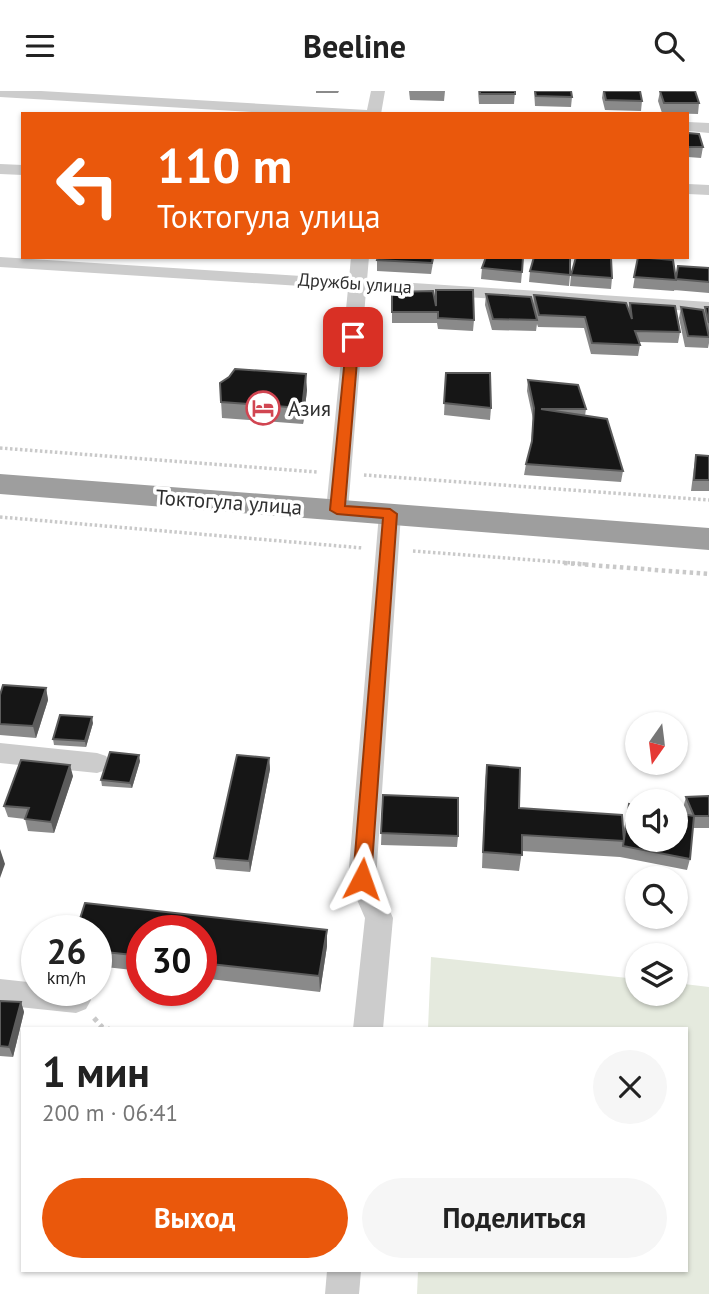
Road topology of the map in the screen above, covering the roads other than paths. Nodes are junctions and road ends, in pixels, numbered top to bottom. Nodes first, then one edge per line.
1 (378, 91) edge
2 (0, 93) edge
3 (135, 107) edge
4 (299, 112) edge
5 (374, 112) edge
6 (689, 127) edge
7 (709, 128) edge
8 (0, 169) edge
9 (21, 170) edge
10 (689, 189) edge
11 (709, 190) edge
12 (360, 259) edge
13 (0, 262) edge
14 (358, 283) junction
15 (709, 307) edge
16 (0, 484) edge
17 (337, 510) junction
18 (390, 514) junction
19 (709, 539) edge
20 (0, 753) edge
21 (97, 763) dead end
22 (0, 992) edge
23 (21, 994) edge
24 (368, 1027) edge
25 (344, 1272) edge
26 (342, 1294) edge

1 - 5 street
2 - 3 street
3 - 4 street
6 - 7 street
8 - 9 street
10 - 11 street
12 - 14 street
13 - 14 street, Дружбы улица
14 - 15 street, Дружбы улица
14 - 17 street
16 - 17 highway, Токтогула улица
17 - 18 highway, Токтогула улица
18 - 19 highway, Токтогула улица
18 - 24 street
20 - 21 street
22 - 23 street
25 - 26 street

